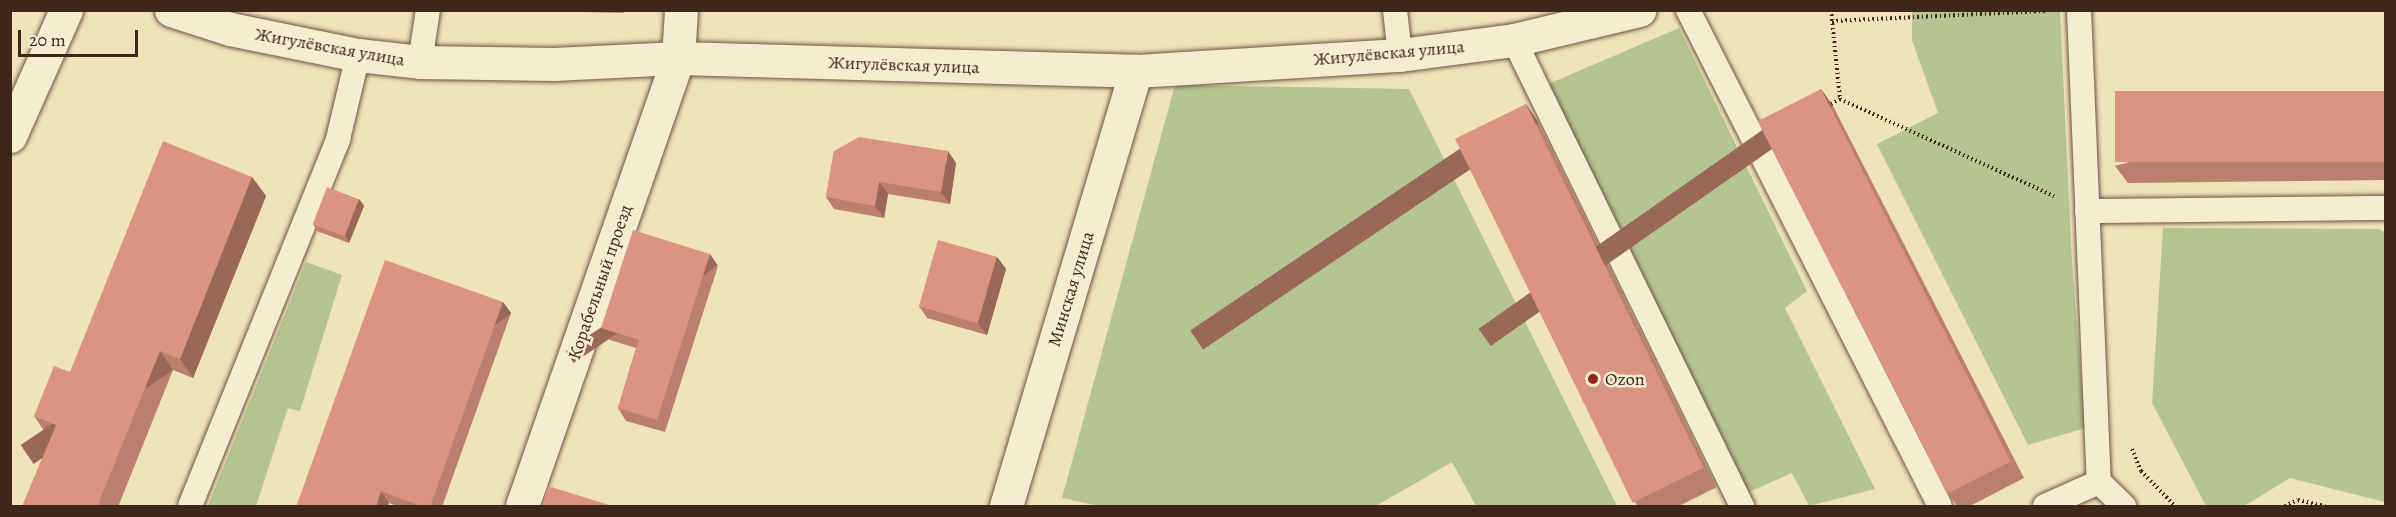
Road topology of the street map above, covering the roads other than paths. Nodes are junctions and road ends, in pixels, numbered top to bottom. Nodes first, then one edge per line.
1 (66, 10) edge
2 (171, 10) edge
3 (428, 10) edge
4 (681, 10) edge
5 (1395, 10) edge
6 (1639, 10) edge
7 (1688, 10) edge
8 (2079, 10) edge
9 (1514, 40) junction
10 (358, 55) junction
11 (1400, 55) junction
12 (678, 58) junction
13 (420, 62) junction
14 (1136, 71) junction
15 (10, 136) edge
16 (2385, 208) edge
17 (2087, 211) junction
18 (2099, 482) junction
19 (190, 507) edge
20 (522, 507) edge
21 (1006, 507) edge
22 (1742, 507) edge
23 (1940, 507) edge
24 (2045, 507) edge
25 (2124, 507) edge

1 - 15 street
2 - 10 street, Жигулёвская улица
3 - 13 lane
4 - 12 street, Корабельный проезд
5 - 11 lane
6 - 9 street, Жигулёвская улица
7 - 23 lane
8 - 17 lane
9 - 11 street, Жигулёвская улица
9 - 22 lane
10 - 13 street, Жигулёвская улица
10 - 19 lane
11 - 14 street, Жигулёвская улица
12 - 13 street, Жигулёвская улица
12 - 14 street, Жигулёвская улица
12 - 20 street, Корабельный проезд
14 - 21 street, Минская улица
16 - 17 lane
17 - 18 lane
18 - 24 lane
18 - 25 lane

